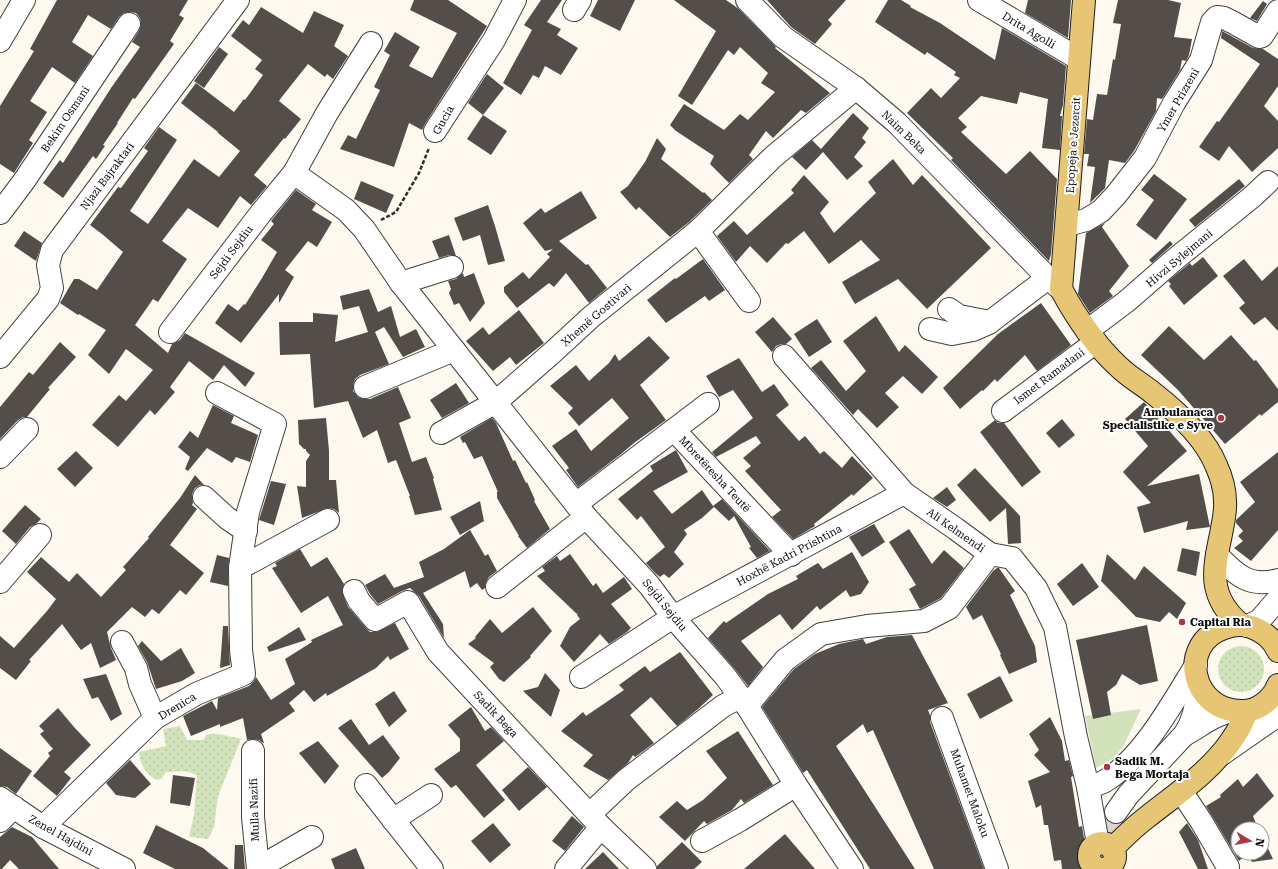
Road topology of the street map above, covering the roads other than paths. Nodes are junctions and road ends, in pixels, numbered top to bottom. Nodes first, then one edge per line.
1 (24, 0) edge
2 (238, 0) edge
3 (515, 0) edge
4 (747, 0) edge
5 (979, 0) edge
6 (1084, 0) edge
7 (1278, 11) edge
8 (129, 24) dead end
9 (0, 41) edge
10 (371, 43) dead end
11 (1079, 60) junction
12 (856, 88) junction
13 (435, 131) road end
14 (294, 173) junction
15 (1268, 182) dead end
16 (0, 213) edge
17 (1067, 225) junction
18 (698, 231) junction
19 (452, 267) dead end
20 (401, 283) junction
21 (1054, 283) junction
22 (749, 301) dead end
23 (949, 309) dead end
24 (990, 322) junction
25 (930, 329) dead end
26 (170, 332) dead end
27 (1092, 336) junction
28 (454, 350) junction
29 (784, 356) dead end
30 (0, 357) edge
31 (366, 387) dead end
32 (217, 393) dead end
33 (496, 402) junction
34 (708, 404) dead end
35 (1003, 411) dead end
36 (27, 429) dead end
37 (674, 430) junction
38 (441, 433) dead end
39 (0, 457) edge
40 (904, 493) junction
41 (204, 497) dead end
42 (581, 511) junction
43 (328, 520) dead end
44 (246, 532) junction
45 (40, 535) dead end
46 (791, 554) junction
47 (990, 554) junction
48 (1217, 555) junction
49 (240, 568) junction
50 (1278, 580) edge
51 (0, 582) edge
52 (497, 587) dead end
53 (354, 591) dead end
54 (1218, 596) junction
55 (1278, 599) edge
56 (1278, 610) edge
57 (673, 617) junction
58 (1244, 625) junction
59 (122, 642) dead end
60 (1204, 643) junction
61 (1276, 647) edge
62 (1197, 673) junction
63 (581, 677) dead end
64 (1278, 685) edge
65 (744, 701) junction
66 (1260, 708) edge
67 (155, 718) junction
68 (942, 718) dead end
69 (1184, 735) junction
70 (253, 751) dead end
71 (1221, 755) junction
72 (366, 785) dead end
73 (796, 785) junction
74 (1088, 787) junction
75 (1181, 791) junction
76 (431, 795) dead end
77 (5, 809) edge
78 (1116, 812) tunnel mouth
79 (393, 820) junction
80 (595, 821) junction
81 (42, 827) junction
82 (312, 838) dead end
83 (702, 841) dead end
84 (1105, 846) junction
85 (1228, 867) dead end
86 (1099, 868) edge
87 (124, 869) edge
88 (259, 869) edge
89 (432, 869) edge
90 (566, 869) edge
91 (645, 869) edge
92 (852, 869) edge
93 (997, 869) edge

1 - 9 street
2 - 30 street, Njazi Bajraktari
3 - 13 street, Gucia
4 - 12 street, Naim Beka
5 - 11 street, Drita Agolli
6 - 11 main road, Epopeja e Jezercit
7 - 17 street, Ymer Prizreni
8 - 16 street, Bekim Osmani
10 - 14 street, Sejdi Sejdiu
11 - 17 main road, Epopeja e Jezercit
12 - 18 street, Xhemë Gostivari
12 - 21 street, Naim Beka
14 - 20 street, Sejdi Sejdiu
14 - 26 street, Sejdi Sejdiu
15 - 27 street, Hivzi Sylejmani
17 - 21 main road, Epopeja e Jezercit
18 - 22 street
18 - 33 street, Xhemë Gostivari
19 - 20 street
20 - 28 street, Sejdi Sejdiu
21 - 24 street
21 - 27 main road, Ismet Ramadani
23 - 24 street
24 - 25 street
27 - 35 street, Ismet Ramadani
27 - 48 main road, Ismet Ramadani
28 - 31 street
28 - 33 street, Sejdi Sejdiu
29 - 40 street, Ali Kelmendi
32 - 44 street, Drenica
33 - 38 street
33 - 42 street, Sejdi Sejdiu
34 - 37 street
36 - 39 street
37 - 42 street, Mbretëresha Teutë
37 - 46 street, Mbretëresha Teutë
40 - 46 street, Hoxhë Kadri Prishtina
40 - 47 street, Ali Kelmendi
41 - 44 street
42 - 52 street
42 - 57 street, Sejdi Sejdiu
43 - 49 street
44 - 49 street, Drenica
45 - 51 street
46 - 57 street, Hoxhë Kadri Prishtina
47 - 65 street
47 - 74 street, Ali Kelmendi
48 - 50 street
48 - 54 main road, Ismet Ramadani
49 - 67 street, Drenica
53 - 80 street, Sadik Bega
54 - 58 main road, Ismet Ramadani
54 - 60 main road, Ismet Ramadani
55 - 58 street
56 - 61 street
57 - 63 street, Hoxhë Kadri Prishtina
57 - 65 street, Sejdi Sejdiu
58 - 60 main road
58 - 61 main road
59 - 67 street
60 - 62 main road, Ismet Ramadani
62 - 66 main road
62 - 69 street
62 - 74 street
64 - 66 main road
65 - 73 street, Sejdi Sejdiu
65 - 80 street
66 - 69 street
66 - 71 street
66 - 71 main road
67 - 81 street, Drenica
68 - 93 street, Muhamet Maloku
69 - 78 street
70 - 88 street, Mulla Nazifi
71 - 75 main road
72 - 79 street
73 - 83 street
73 - 92 street, Sejdi Sejdiu
74 - 84 street, Ali Kelmendi
75 - 84 main road
75 - 85 street
76 - 79 street
77 - 81 street, Zenel Hajdini
79 - 89 street
80 - 90 street
80 - 91 street, Sadik Bega
81 - 87 street, Zenel Hajdini
82 - 88 street, Mulla Nazifi
84 - 86 main road

